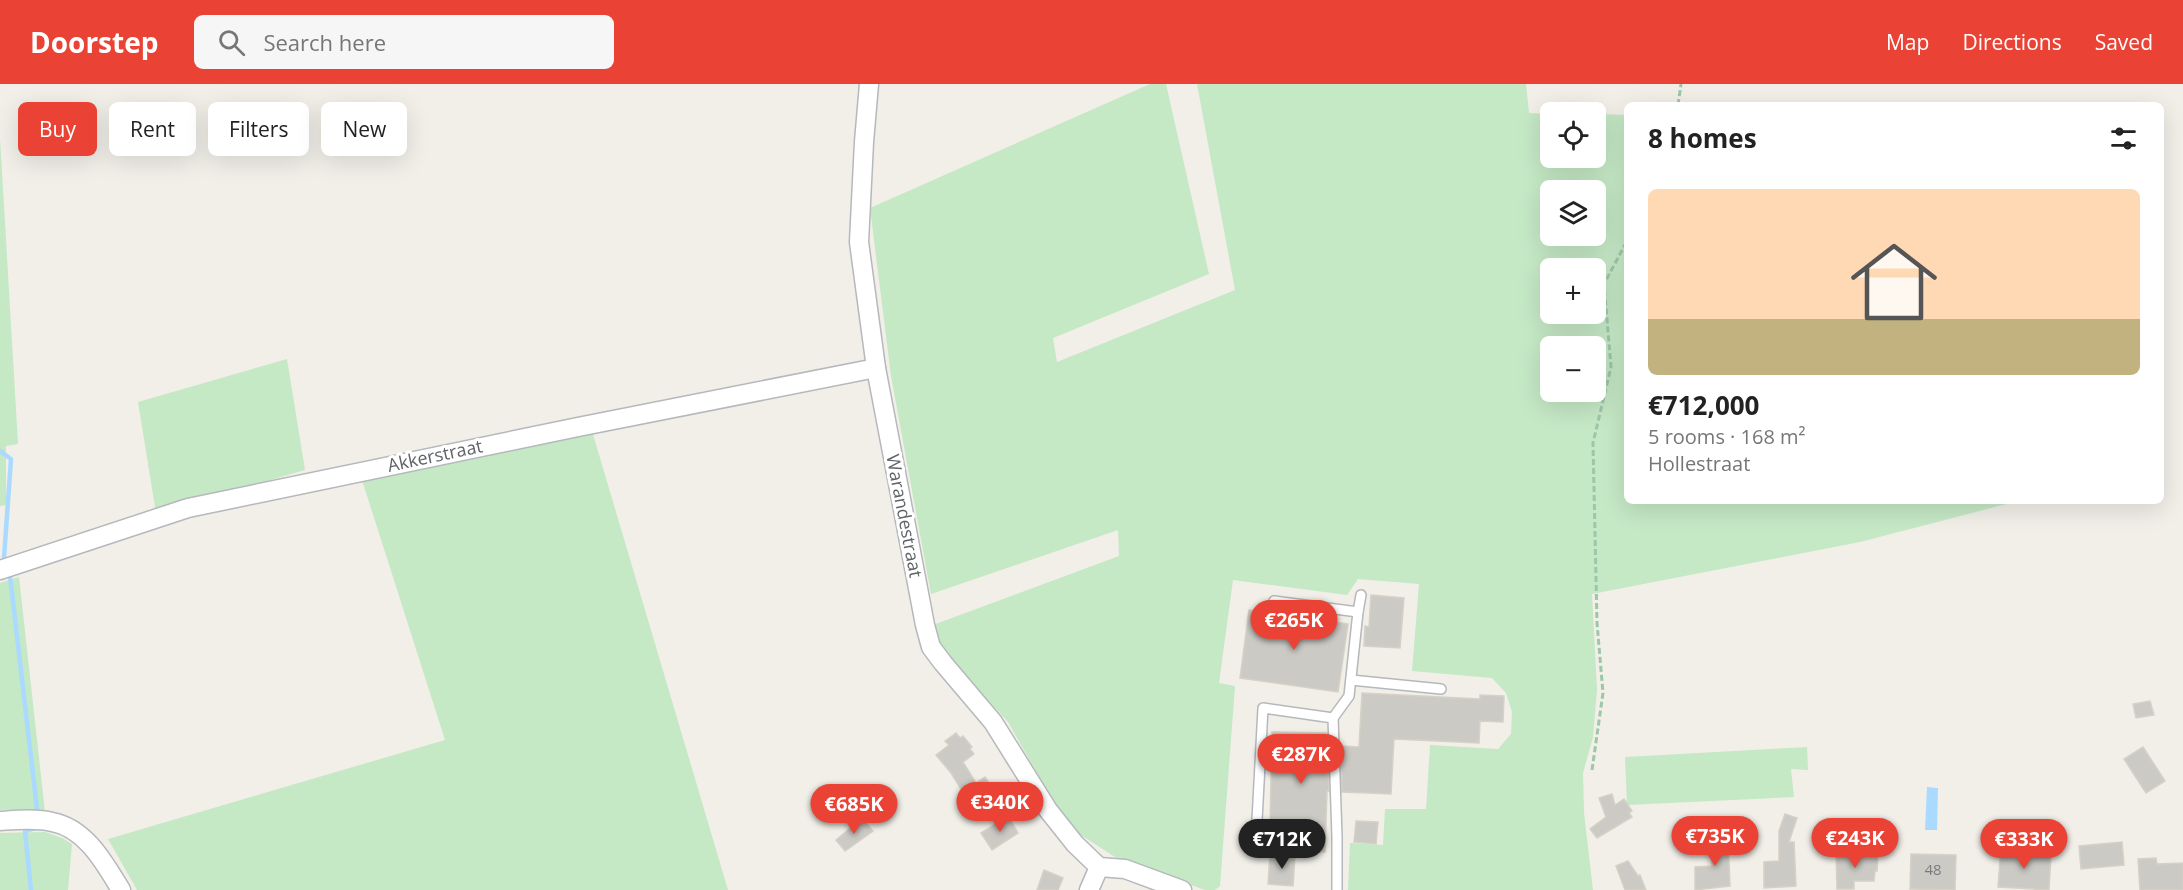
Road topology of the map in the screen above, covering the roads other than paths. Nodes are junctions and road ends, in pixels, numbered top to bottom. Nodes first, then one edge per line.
1 (869, 84) edge
2 (876, 368) junction
3 (0, 570) edge
4 (1361, 595) dead end
5 (1274, 601) dead end
6 (1358, 612) junction
7 (1351, 680) junction
8 (1441, 689) dead end
9 (1333, 718) junction
10 (0, 820) edge
11 (1290, 841) dead end
12 (1099, 867) junction
13 (121, 890) edge
14 (1089, 890) edge
15 (1182, 890) edge
16 (1337, 890) edge

1 - 2 street, Warandestraat
2 - 3 street, Akkerstraat
2 - 12 street, Warandestraat
4 - 6 lane
5 - 6 lane
6 - 7 lane
7 - 8 lane
7 - 9 lane
9 - 11 lane
9 - 16 lane
10 - 13 street
12 - 14 street
12 - 15 street

